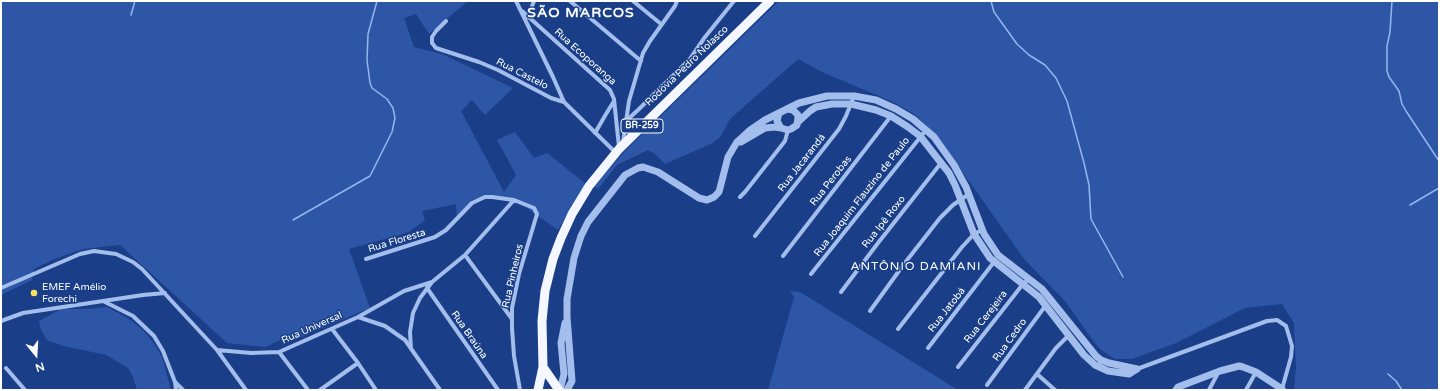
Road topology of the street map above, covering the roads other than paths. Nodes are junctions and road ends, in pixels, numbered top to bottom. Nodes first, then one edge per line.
1 (516, 1) edge
2 (534, 1) edge
3 (570, 1) edge
4 (633, 1) edge
5 (677, 1) edge
6 (734, 1) edge
7 (770, 1) edge
8 (522, 11) junction
9 (528, 17) junction
10 (446, 21) dead end
11 (661, 24) junction
12 (641, 61) junction
13 (854, 96) junction
14 (615, 101) junction
15 (564, 102) junction
16 (851, 104) junction
17 (787, 109) junction
18 (779, 112) junction
19 (891, 116) junction
20 (626, 121) junction
21 (798, 122) junction
22 (784, 129) junction
23 (926, 130) junction
24 (595, 133) junction
25 (920, 136) junction
26 (734, 147) junction
27 (619, 149) junction
28 (942, 163) junction
29 (969, 194) junction
30 (740, 197) dead end
31 (514, 200) junction
32 (961, 200) junction
33 (537, 214) joint
34 (982, 230) junction
35 (974, 234) junction
36 (755, 236) dead end
37 (465, 255) junction
38 (783, 256) dead end
39 (366, 259) dead end
40 (994, 262) junction
41 (811, 274) dead end
42 (1026, 281) junction
43 (432, 282) junction
44 (1, 288) edge
45 (427, 288) junction
46 (841, 292) dead end
47 (165, 293) junction
48 (103, 301) junction
49 (1046, 305) junction
50 (870, 310) dead end
51 (358, 317) junction
52 (566, 317) junction
53 (512, 320) junction
54 (1, 321) edge
55 (332, 329) junction
56 (898, 329) dead end
57 (1076, 330) junction
58 (1069, 335) junction
59 (928, 348) dead end
60 (411, 349) junction
61 (217, 350) junction
62 (279, 352) junction
63 (358, 363) junction
64 (543, 367) junction
65 (958, 367) dead end
66 (6, 368) dead end
67 (1137, 369) junction
68 (1220, 371) junction
69 (1256, 372) junction
70 (1037, 374) junction
71 (175, 382) junction
72 (987, 385) dead end
73 (25, 390) edge
74 (176, 390) edge
75 (183, 390) edge
76 (246, 390) edge
77 (308, 390) edge
78 (320, 390) edge
79 (376, 390) edge
80 (440, 390) edge
81 (498, 390) edge
82 (520, 390) edge
83 (538, 390) edge
84 (560, 390) edge
85 (567, 390) edge
86 (1025, 390) edge
87 (1055, 390) edge
88 (1176, 390) edge
89 (1209, 390) edge
90 (1246, 390) edge
91 (1282, 390) edge

1 - 8 street
2 - 9 street
3 - 12 street
4 - 11 street
5 - 11 street
6 - 20 street
7 - 27 highway, Rodovia Pedro Nolasco / BR-259
8 - 9 street, Rua Ecoporanga
8 - 15 street
9 - 14 street, Rua Ecoporanga
10 - 15 street, Rua Castelo
11 - 12 street
12 - 20 street
13 - 16 street, Rua Jacarandá
13 - 17 street
13 - 23 street
14 - 24 street
14 - 27 street, Rua Ecoporanga
15 - 24 street, Rua Castelo
16 - 19 street
16 - 21 street
16 - 36 street, Rua Jacarandá
17 - 18 street
17 - 21 street
18 - 22 street
18 - 26 street
19 - 25 street
19 - 38 street, Rua Perobas
20 - 27 street
21 - 22 street
22 - 26 street
22 - 30 street
23 - 25 street, Rua Joaquim Flauzino de Paulo
23 - 29 street
24 - 27 street, Rua Castelo
25 - 28 street
25 - 41 street, Rua Joaquim Flauzino de Paulo
26 - 52 street
27 - 64 highway, Rodovia Pedro Nolasco / BR-259
28 - 32 street
28 - 46 street, Rua Ipê Roxo
29 - 32 street
29 - 34 street
31 - 33 street, Rua Floresta
31 - 37 street, Rua Universal
31 - 39 street, Rua Floresta
32 - 35 street
32 - 50 street
33 - 53 street, Rua Pinheiros
34 - 35 street
34 - 42 street
35 - 40 street
35 - 56 street
37 - 43 street, Rua Universal
37 - 53 street
40 - 42 street
40 - 59 street, Rua Jatobá
42 - 49 street
42 - 57 street
42 - 65 street, Rua Cerejeira
43 - 45 street
43 - 51 street, Rua Universal
44 - 47 street
45 - 60 street
45 - 81 street, Rua Braúna
47 - 48 street
47 - 61 street
48 - 54 street
48 - 71 street
49 - 58 street
49 - 72 street, Rua Cedro
51 - 55 street, Rua Universal
51 - 60 street
52 - 84 street
52 - 85 street
53 - 82 street, Rua Pinheiros
55 - 62 street, Rua Universal
55 - 63 street
57 - 58 street
57 - 67 street
58 - 67 street
58 - 70 street
60 - 80 street
61 - 62 street, Rua Universal
61 - 76 street
62 - 77 street
63 - 78 street
63 - 79 street
64 - 83 highway, Rodovia Pedro Nolasco / BR-259
64 - 84 highway
66 - 73 street
67 - 91 street
68 - 69 street
68 - 88 street
68 - 89 street
69 - 90 street
69 - 91 street
70 - 86 street
70 - 87 street
71 - 74 street
71 - 75 street

